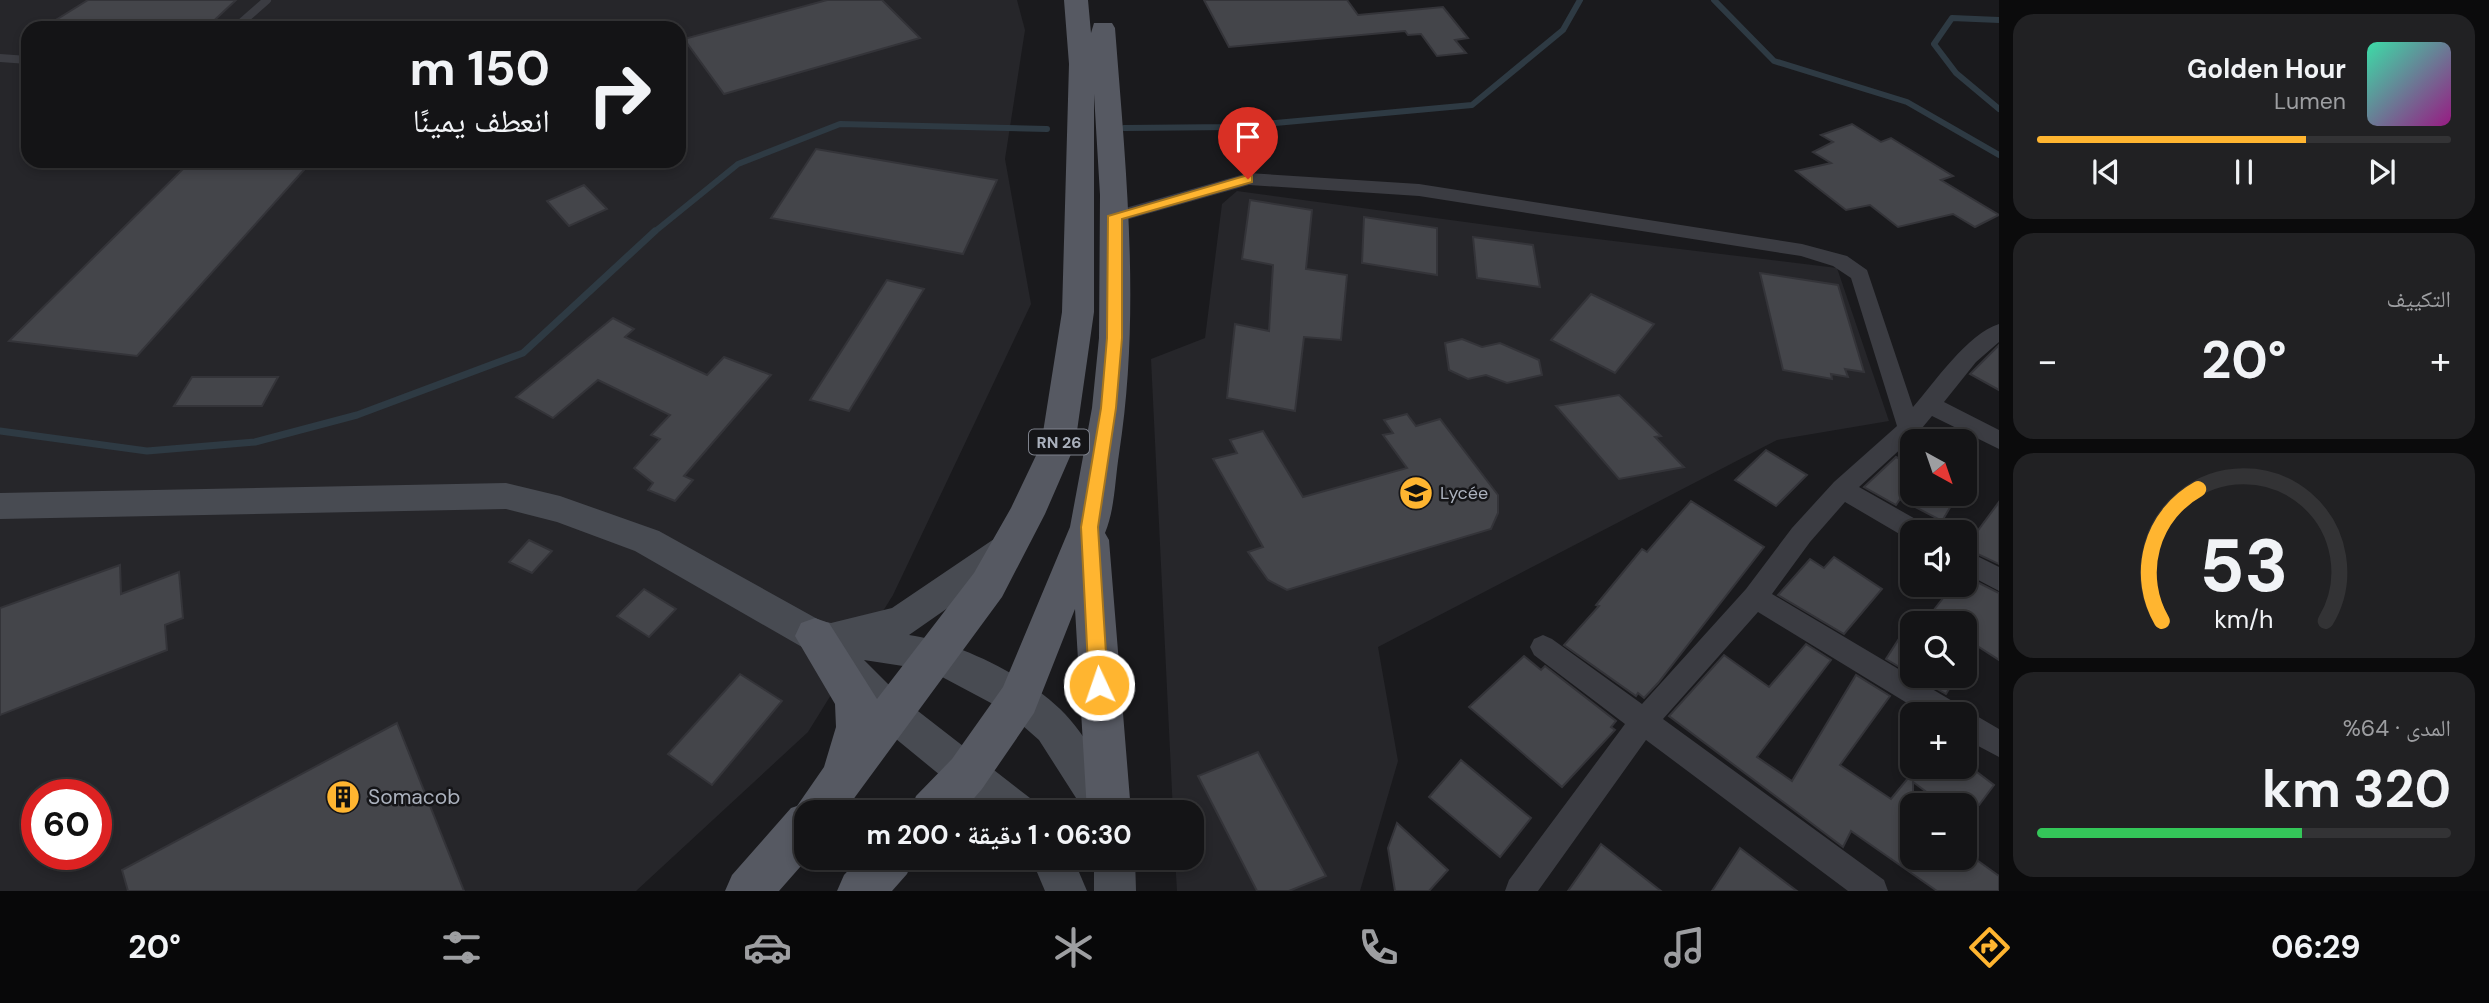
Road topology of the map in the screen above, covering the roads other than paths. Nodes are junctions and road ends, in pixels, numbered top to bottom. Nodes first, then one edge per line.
1 (267, 0) edge
2 (1076, 0) edge
3 (1099, 0) edge
4 (244, 21) edge
5 (0, 58) edge
6 (21, 60) edge
7 (1115, 216) junction
8 (1999, 331) edge
9 (1931, 405) junction
10 (1909, 428) junction
11 (1999, 440) edge
12 (1842, 489) junction
13 (0, 506) edge
14 (1900, 522) edge
15 (1089, 527) junction
16 (1009, 547) junction
17 (1977, 567) edge
18 (1999, 580) edge
19 (1755, 597) junction
20 (815, 636) junction
21 (1543, 647) dead end
22 (935, 655) junction
23 (1019, 698) junction
24 (1929, 702) edge
25 (892, 713) junction
26 (1643, 722) junction
27 (1977, 731) edge
28 (1999, 744) edge
29 (967, 774) junction
30 (827, 800) edge
31 (943, 800) edge
32 (1005, 800) edge
33 (1101, 800) edge
34 (1108, 800) edge
35 (794, 839) edge
36 (880, 870) edge
37 (1057, 870) edge
38 (1115, 870) edge
39 (748, 891) edge
40 (860, 891) edge
41 (1066, 891) edge
42 (1115, 891) edge
43 (1520, 891) edge
44 (1873, 891) edge

1 - 4 lane
2 - 16 main road, RN 26
3 - 7 main road, RN 26
5 - 6 lane
7 - 10 street
7 - 15 main road, RN 26
8 - 9 street
9 - 10 street
9 - 11 street
10 - 12 street
12 - 14 street
12 - 19 street
13 - 20 main road
15 - 23 main road, RN 26
15 - 34 main road
16 - 20 main road
16 - 22 main road, RN 26
17 - 18 street
19 - 24 street
19 - 26 street
20 - 22 main road
20 - 25 main road
20 - 30 main road
21 - 26 street
22 - 23 main road
22 - 25 main road, RN 26
23 - 29 main road, RN 26
23 - 33 main road
25 - 29 main road
25 - 30 main road, RN 26
26 - 43 street
26 - 44 street
27 - 28 street
29 - 31 main road, RN 26
29 - 32 main road
35 - 39 main road
36 - 40 main road
37 - 41 main road
38 - 42 main road

